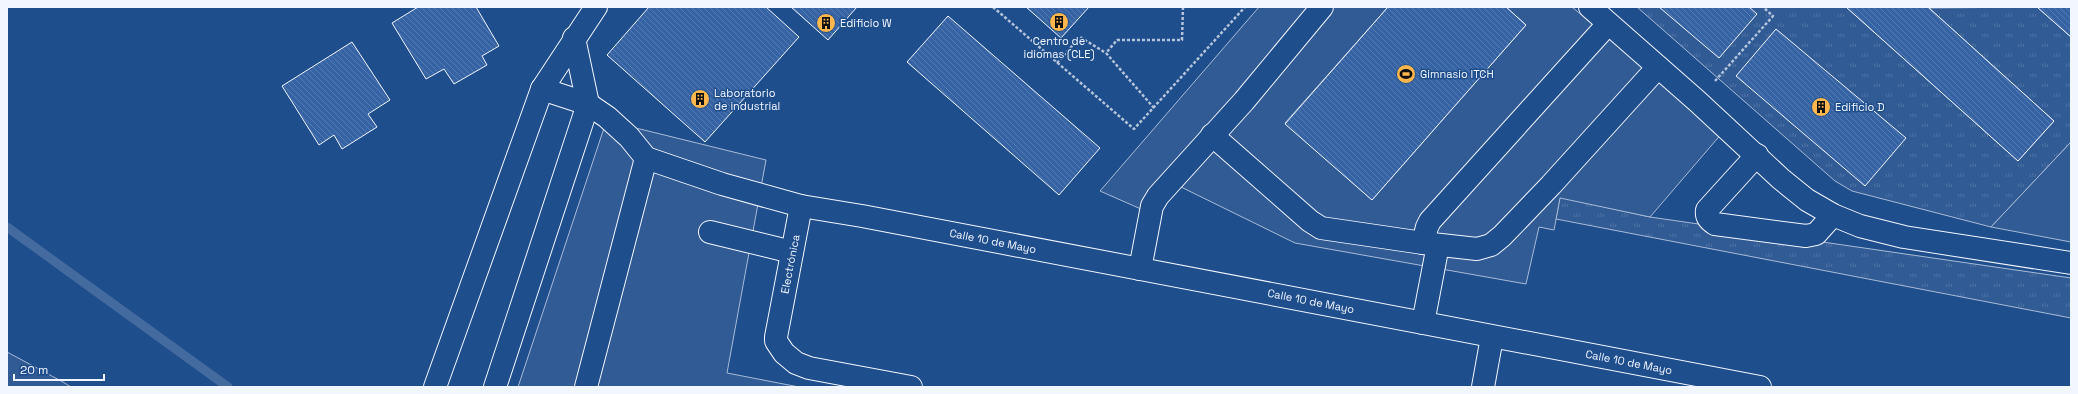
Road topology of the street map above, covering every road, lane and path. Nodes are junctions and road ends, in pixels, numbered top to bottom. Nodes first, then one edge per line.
1 (596, 7) edge
2 (993, 7) edge
3 (1183, 7) edge
4 (1245, 7) edge
5 (1322, 7) edge
6 (1590, 7) edge
7 (1763, 7) edge
8 (1608, 24) junction
9 (574, 38) junction
10 (1106, 53) junction
11 (1057, 62) junction
12 (1658, 67) junction
13 (542, 89) junction
14 (1697, 100) junction
15 (588, 104) junction
16 (1154, 108) junction
17 (1212, 135) junction
18 (1757, 155) junction
19 (646, 158) junction
20 (801, 206) junction
21 (1833, 215) junction
22 (710, 232) dead end
23 (1430, 244) junction
24 (792, 252) junction
25 (2071, 263) edge
26 (1140, 269) junction
27 (1423, 323) junction
28 (1492, 337) junction
29 (435, 387) edge
30 (495, 387) edge
31 (587, 387) edge
32 (911, 387) edge
33 (1483, 387) edge
34 (1760, 387) edge

1 - 9 street
2 - 11 path
3 - 10 path
4 - 16 path
5 - 17 street
6 - 8 street
7 - 14 path
8 - 12 street
8 - 23 street
9 - 13 street
9 - 15 street
10 - 11 path
10 - 16 path
11 - 16 path
12 - 14 street
12 - 23 street
13 - 15 street
13 - 29 street
14 - 18 street
15 - 19 street
15 - 30 street
17 - 23 street
17 - 26 street
18 - 21 street
18 - 21 street
19 - 20 street
19 - 31 street
20 - 24 street, Electrónica
20 - 26 street, Calle 10 de Mayo
21 - 25 street
22 - 24 street
23 - 27 street
24 - 32 street, Electrónica
26 - 27 street, Calle 10 de Mayo
27 - 28 street, Calle 10 de Mayo
28 - 33 street
28 - 34 street, Calle 10 de Mayo

